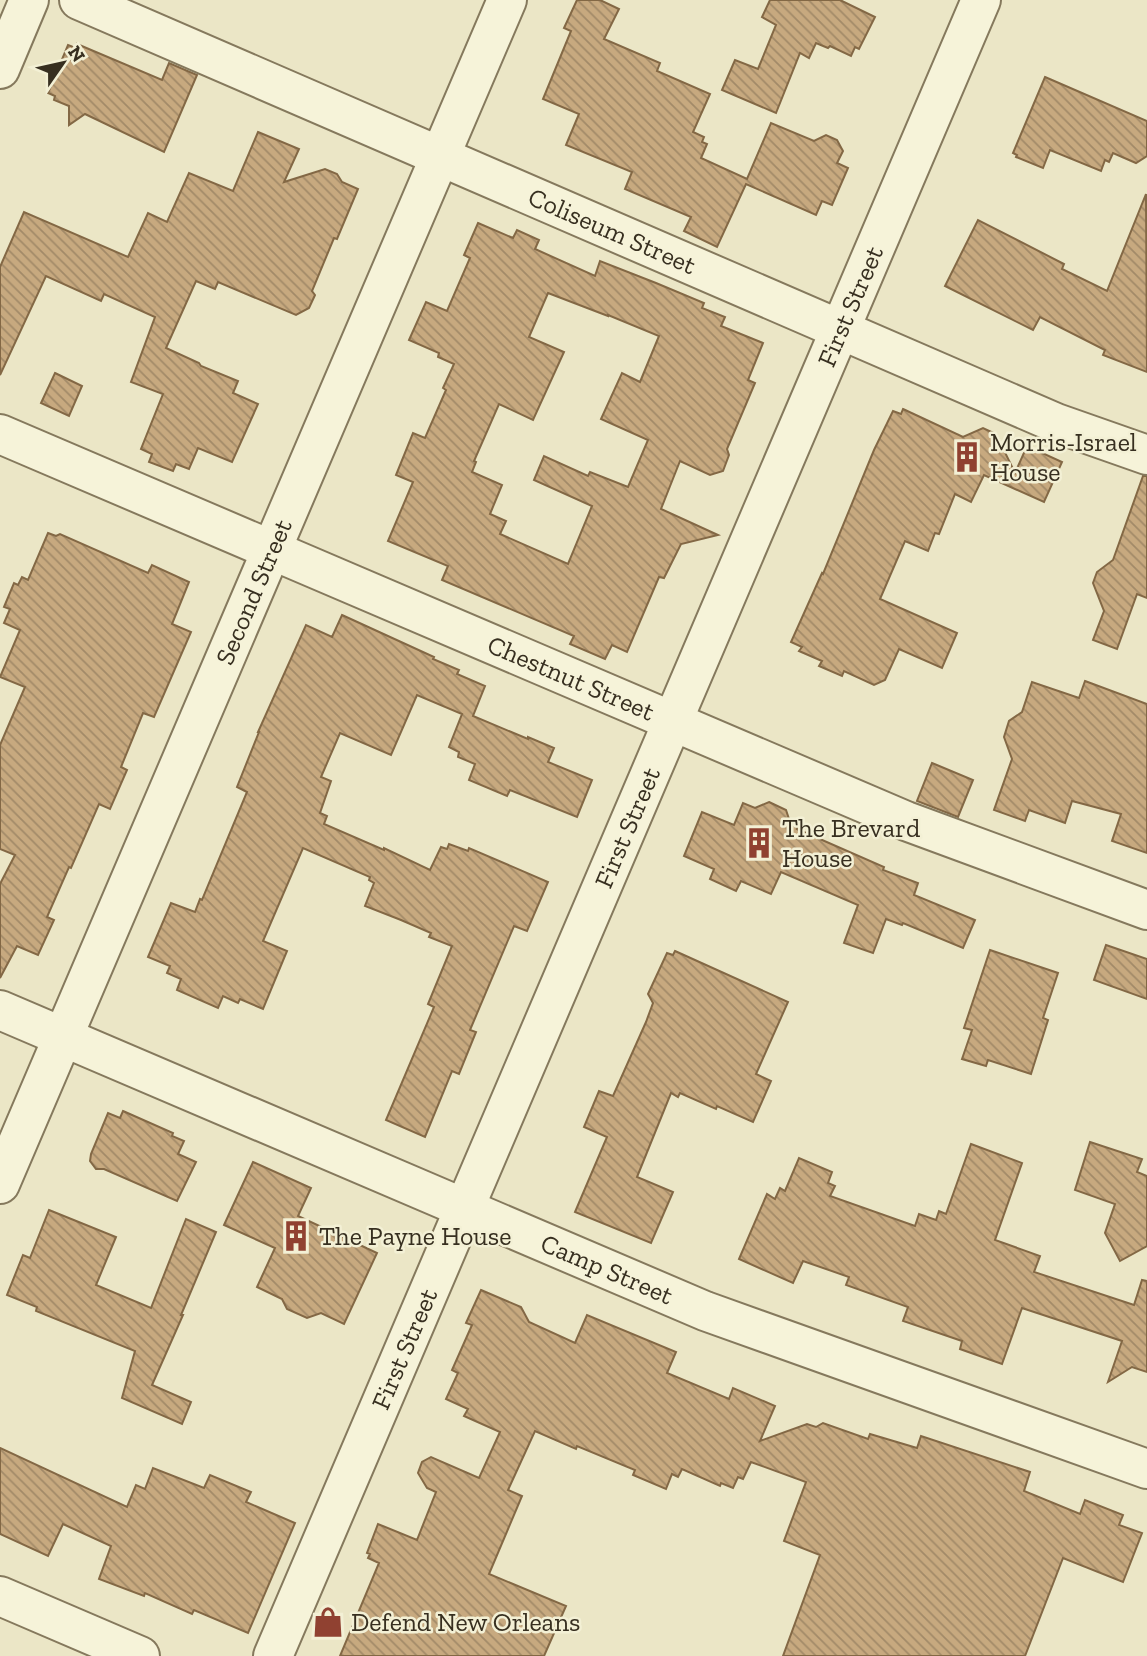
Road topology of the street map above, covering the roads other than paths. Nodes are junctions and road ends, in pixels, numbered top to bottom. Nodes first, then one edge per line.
1 (29, 0) edge
2 (79, 0) edge
3 (507, 0) edge
4 (981, 0) edge
5 (0, 69) edge
6 (440, 156) junction
7 (840, 329) junction
8 (0, 434) edge
9 (1147, 455) edge
10 (271, 550) junction
11 (673, 721) junction
12 (1147, 910) edge
13 (0, 1010) edge
14 (63, 1037) junction
15 (0, 1184) edge
16 (465, 1209) junction
17 (1147, 1469) edge
18 (0, 1595) edge
19 (140, 1656) edge
20 (273, 1656) edge

1 - 5 street
2 - 6 street, Coliseum Street
3 - 6 street, Second Street
4 - 7 street, First Street
6 - 7 street, Coliseum Street
6 - 10 street, Second Street
7 - 9 street, Coliseum Street
7 - 11 street, First Street
8 - 10 street, Chestnut Street
10 - 11 street, Chestnut Street
10 - 14 street, Second Street
11 - 12 street, Chestnut Street
11 - 16 street, First Street
13 - 14 street, Camp Street
14 - 15 street, Second Street
14 - 16 street, Camp Street
16 - 17 street, Camp Street
16 - 20 street, First Street
18 - 19 street

